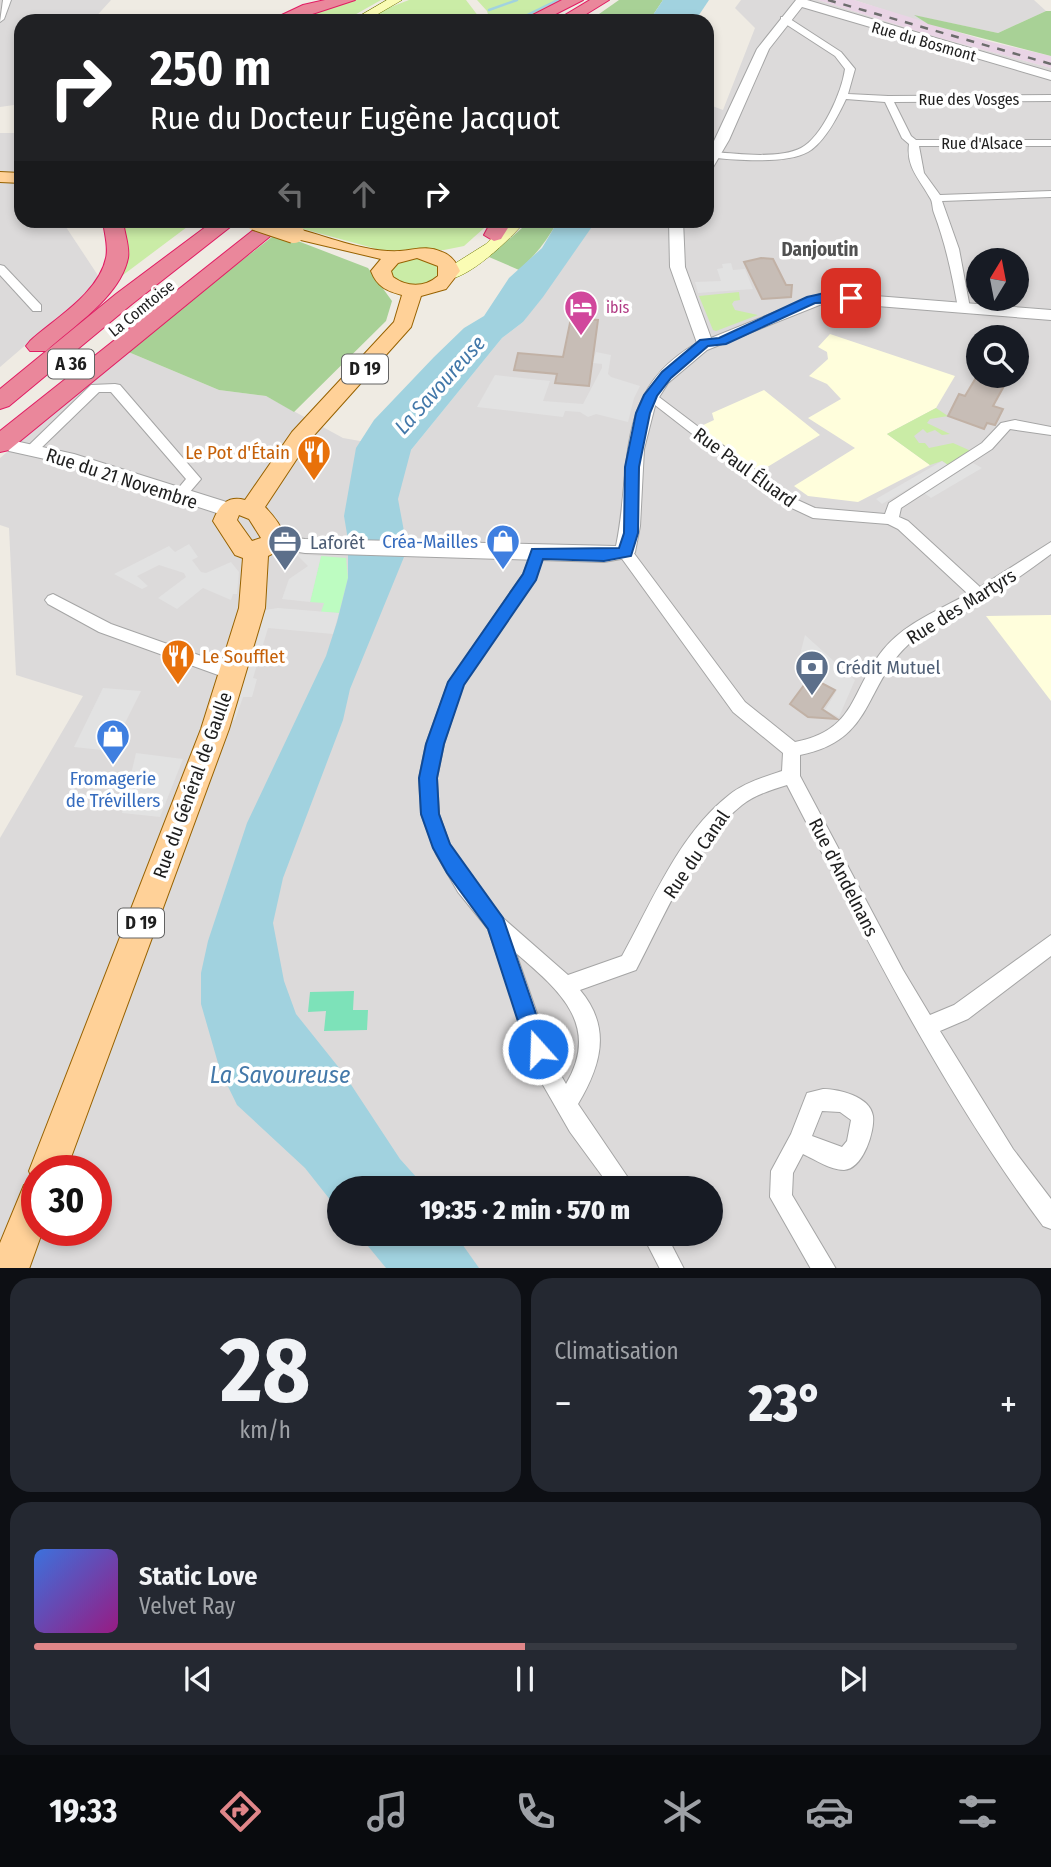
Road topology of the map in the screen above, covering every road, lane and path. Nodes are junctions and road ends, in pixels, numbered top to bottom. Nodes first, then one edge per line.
1 (7, 0) edge
2 (347, 0) edge
3 (397, 0) edge
4 (575, 0) edge
5 (583, 0) edge
6 (601, 0) edge
7 (611, 0) edge
8 (801, 0) edge
9 (294, 14) edge
10 (370, 14) edge
11 (544, 14) edge
12 (556, 14) edge
13 (576, 14) edge
14 (592, 14) edge
15 (0, 19) edge
16 (784, 19) junction
17 (1051, 76) edge
18 (842, 96) junction
19 (1051, 98) edge
20 (888, 99) junction
21 (914, 143) junction
22 (1051, 143) edge
23 (714, 155) edge
24 (714, 161) edge
25 (1051, 194) edge
26 (937, 198) junction
27 (114, 228) edge
28 (195, 228) edge
29 (218, 228) edge
30 (244, 228) edge
31 (286, 228) edge
32 (289, 228) edge
33 (498, 228) edge
34 (511, 228) edge
35 (674, 228) edge
36 (321, 242) junction
37 (396, 256) junction
38 (438, 256) junction
39 (0, 268) edge
40 (381, 274) junction
41 (449, 275) junction
42 (413, 290) junction
43 (964, 308) junction
44 (37, 309) dead end
45 (1051, 315) edge
46 (705, 343) junction
47 (21, 362) junction
48 (0, 379) edge
49 (651, 395) junction
50 (0, 401) edge
51 (0, 425) edge
52 (1051, 431) edge
53 (16, 447) edge
54 (177, 497) junction
55 (240, 510) junction
56 (891, 519) junction
57 (265, 547) junction
58 (1051, 547) edge
59 (625, 552) junction
60 (538, 553) junction
61 (979, 595) junction
62 (53, 600) dead end
63 (232, 674) junction
64 (792, 750) junction
65 (791, 776) junction
66 (496, 924) junction
67 (1051, 944) edge
68 (566, 985) junction
69 (927, 1026) junction
70 (567, 1103) junction
71 (799, 1141) dead end
72 (53, 1155) edge
73 (615, 1176) edge
74 (1051, 1218) edge
75 (21, 1239) edge
76 (660, 1246) edge
77 (9, 1268) edge
78 (672, 1268) edge
79 (824, 1268) edge

1 - 15 street
2 - 9 highway
3 - 10 main road
4 - 11 highway
5 - 12 highway
6 - 13 highway
7 - 14 highway
8 - 16 street
8 - 17 street, Rue du Bosmont
16 - 18 street
16 - 23 street
18 - 20 street, Rue des Vosges
18 - 24 street
19 - 20 street, Rue des Vosges
20 - 21 street
21 - 22 street, Rue d'Alsace
21 - 26 street
25 - 26 street
26 - 43 street
27 - 47 highway
28 - 47 highway
29 - 50 highway, La Comtoise / A 36
30 - 51 highway, La Comtoise / A 36
31 - 53 highway
32 - 36 main road
33 - 38 main road
34 - 41 main road
35 - 46 street
36 - 37 main road
36 - 40 main road
37 - 38 main road
37 - 40 main road
38 - 41 main road
39 - 44 street
40 - 42 main road
41 - 42 main road
42 - 55 main road, D 19
43 - 45 street
43 - 46 street
46 - 49 street
47 - 48 highway
49 - 56 street, Rue Paul Éluard
49 - 59 street
52 - 56 street
53 - 54 street, Rue du 21 Novembre
53 - 54 street
54 - 55 street, Rue du 21 Novembre
55 - 57 main road
56 - 61 street
57 - 60 street
57 - 63 main road, Rue du Général de Gaulle / D 19
58 - 61 street, Rue des Martyrs
59 - 60 street
59 - 64 street
60 - 66 street
61 - 64 street, Rue des Martyrs
62 - 63 street
63 - 72 main road, Rue du Général de Gaulle / D 19
64 - 65 street, Rue d'Andelnans
65 - 68 street, Rue du Canal
65 - 69 street, Rue d'Andelnans
66 - 68 street
66 - 70 street
67 - 69 street
68 - 70 street
69 - 74 street, Rue d'Andelnans
70 - 73 street
71 - 79 street
75 - 77 main road
76 - 78 street

